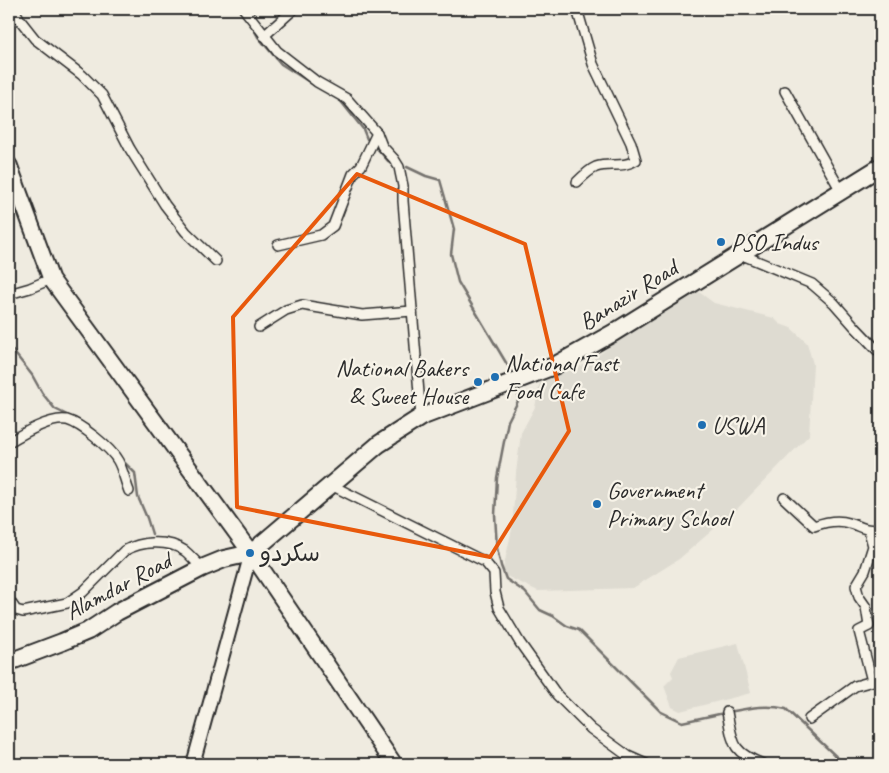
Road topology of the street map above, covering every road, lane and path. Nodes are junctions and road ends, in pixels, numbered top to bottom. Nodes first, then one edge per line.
1 (14, 9) edge
2 (244, 9) edge
3 (294, 9) edge
4 (577, 9) edge
5 (264, 36) junction
6 (785, 91) dead end
7 (377, 133) junction
8 (9, 165) edge
9 (880, 167) edge
10 (577, 182) dead end
11 (841, 191) junction
12 (278, 245) dead end
13 (740, 254) junction
14 (216, 261) dead end
15 (51, 279) junction
16 (9, 294) edge
17 (412, 311) junction
18 (259, 327) dead end
19 (880, 353) edge
20 (421, 417) junction
21 (9, 442) edge
22 (331, 485) junction
23 (129, 491) dead end
24 (784, 498) dead end
25 (880, 528) edge
26 (870, 531) junction
27 (251, 553) junction
28 (202, 568) junction
29 (9, 600) edge
30 (9, 662) edge
31 (876, 680) edge
32 (727, 712) dead end
33 (809, 719) dead end
34 (193, 764) edge
35 (394, 764) edge
36 (646, 764) edge
37 (763, 764) edge

1 - 14 street
2 - 5 street
3 - 5 street
4 - 10 street
5 - 7 street
6 - 11 street
7 - 12 street
7 - 17 street
8 - 15 main road
9 - 11 highway, Banazir Road
11 - 13 highway, Banazir Road
13 - 19 street
13 - 20 highway, Banazir Road
15 - 16 street
15 - 27 main road
17 - 18 street
17 - 20 street
20 - 22 highway, Banazir Road
21 - 23 street
22 - 27 highway, Banazir Road
22 - 36 street
24 - 26 street
25 - 26 street
26 - 31 street
27 - 28 highway, Alamdar Road
27 - 34 main road
27 - 35 main road
28 - 29 street
28 - 30 highway, Alamdar Road
31 - 33 street
32 - 37 street

